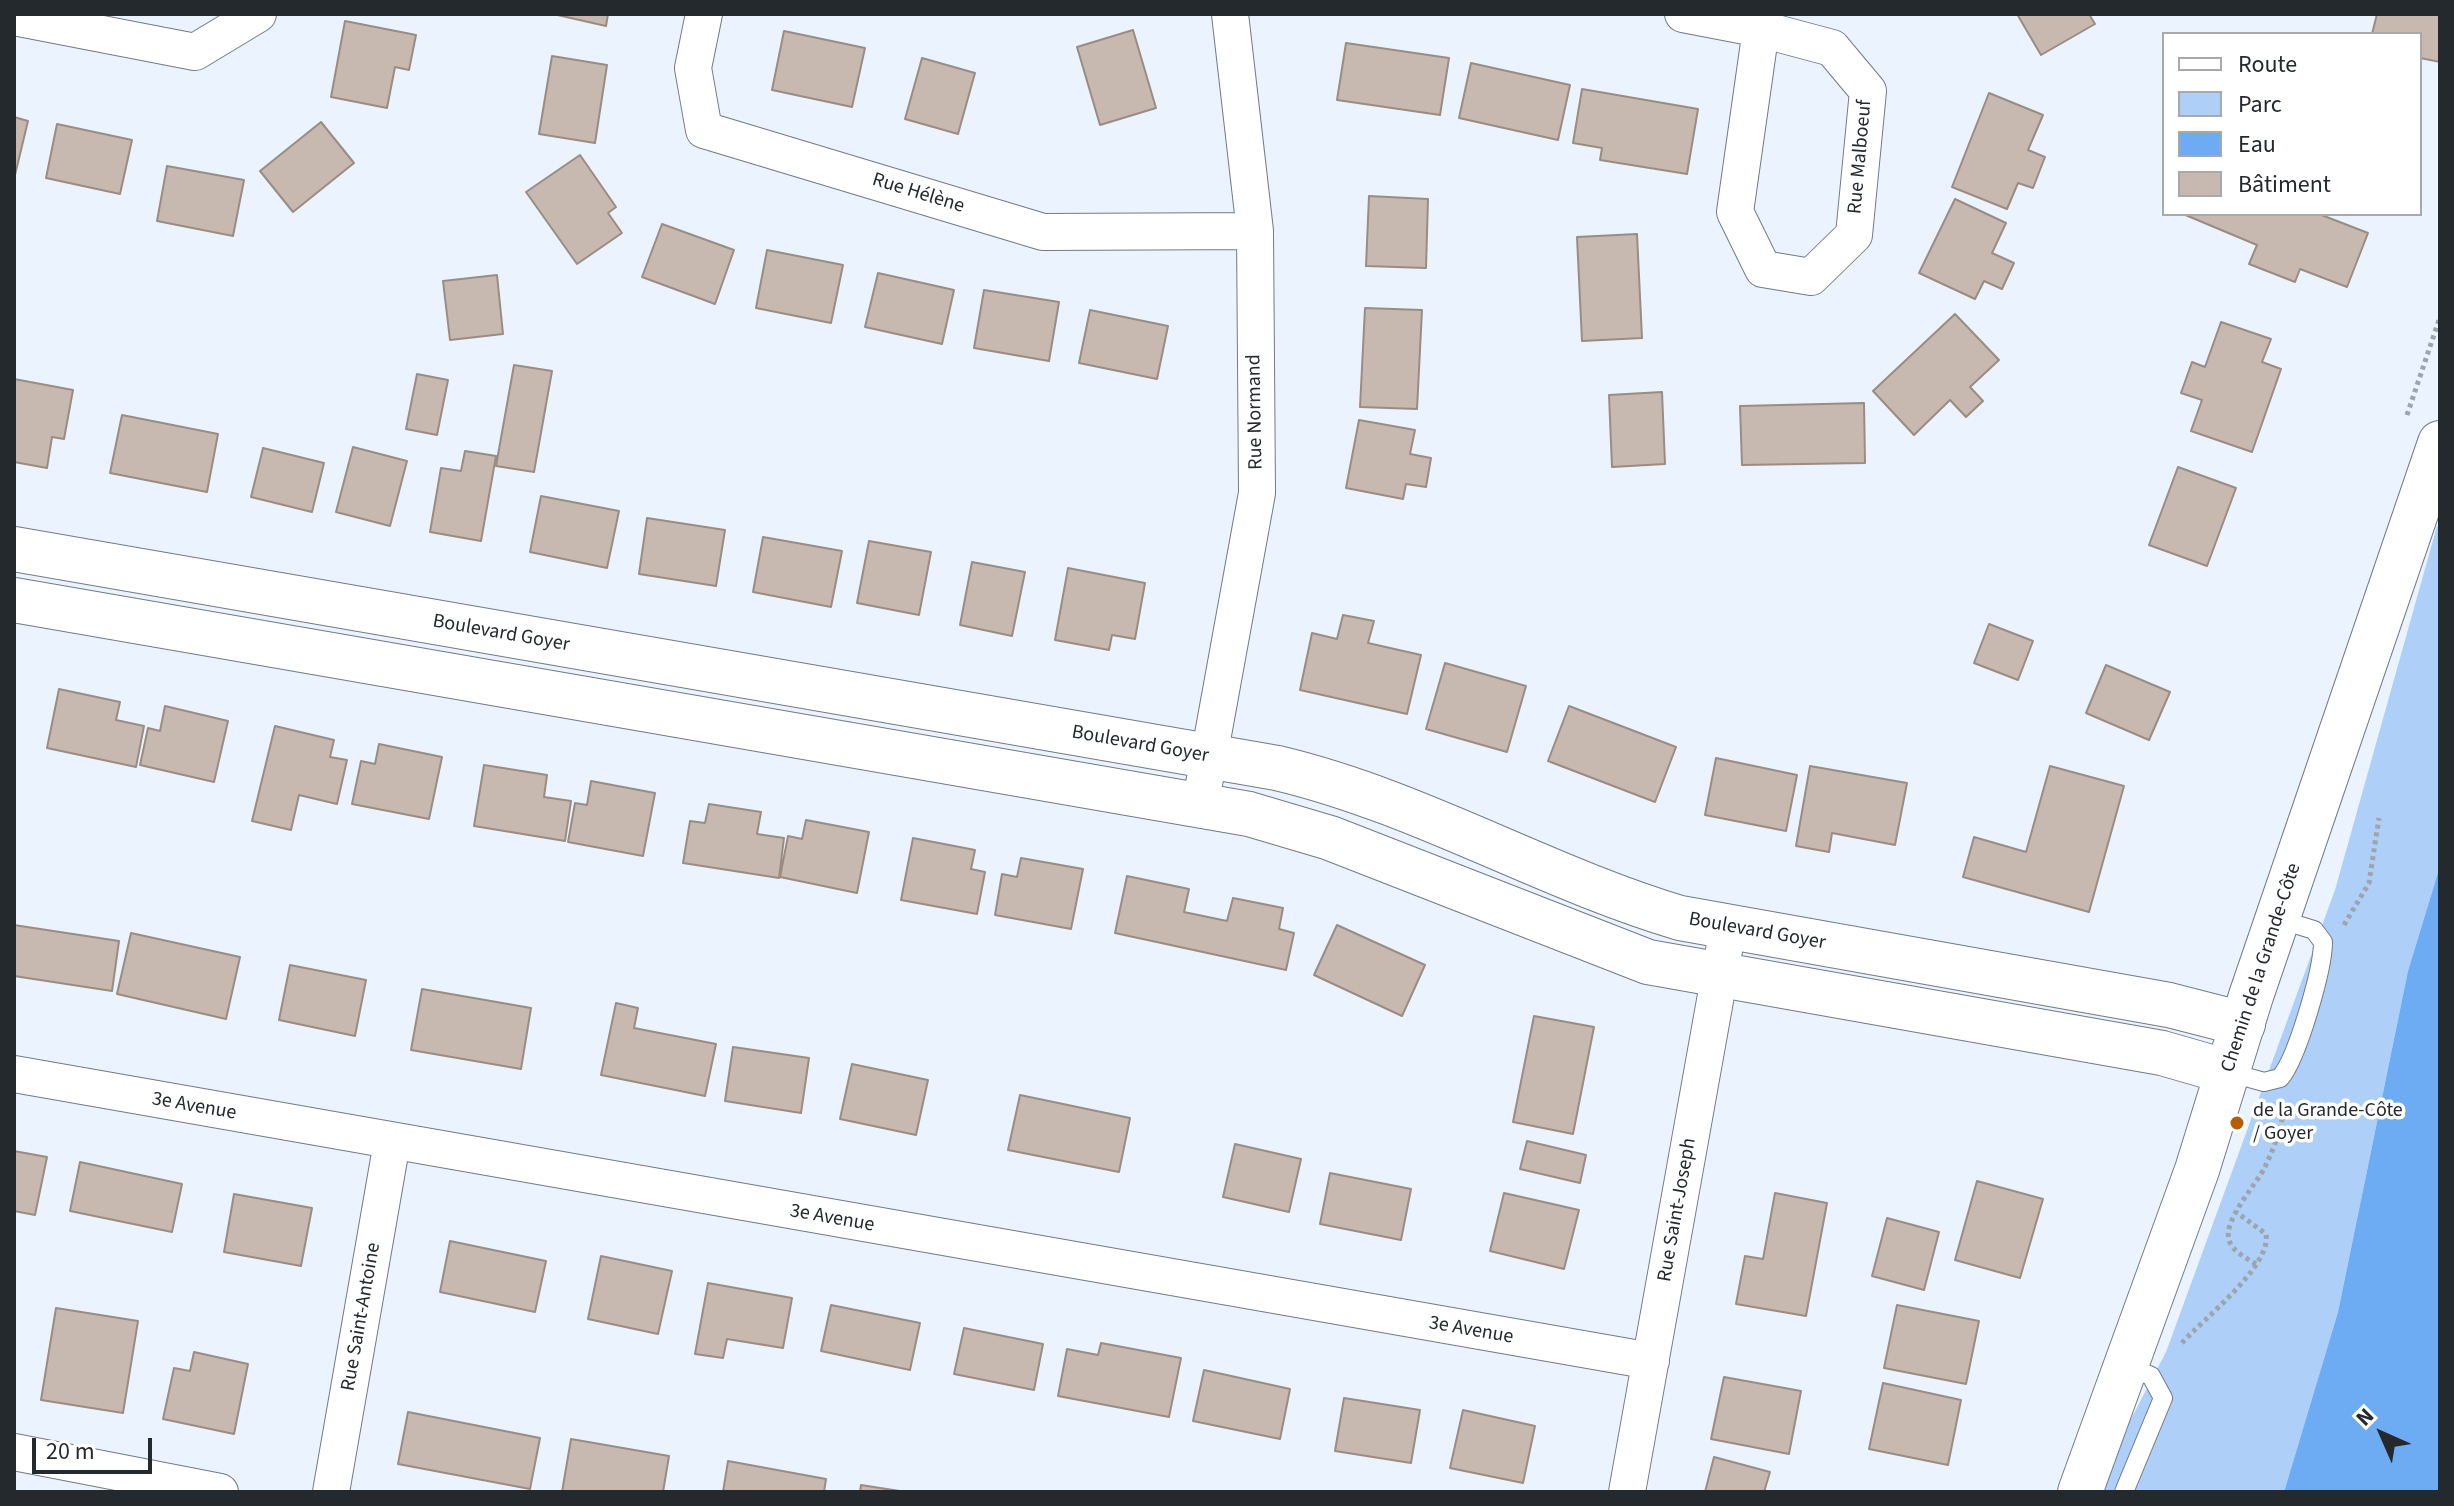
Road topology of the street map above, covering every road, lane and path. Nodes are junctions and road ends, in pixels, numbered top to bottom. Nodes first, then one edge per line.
1 (258, 14) edge
2 (704, 14) edge
3 (1230, 14) edge
4 (1683, 14) edge
5 (14, 17) edge
6 (1761, 29) junction
7 (1255, 231) junction
8 (2440, 317) edge
9 (2423, 366) dead end
10 (2440, 443) edge
11 (14, 549) edge
12 (14, 600) edge
13 (1209, 758) junction
14 (1200, 806) junction
15 (2379, 818) dead end
16 (2278, 919) junction
17 (1728, 928) junction
18 (2340, 930) dead end
19 (1719, 974) junction
20 (2243, 1024) junction
21 (2228, 1072) junction
22 (14, 1074) edge
23 (2284, 1105) dead end
24 (392, 1142) junction
25 (2236, 1212) junction
26 (2256, 1264) junction
27 (2178, 1347) dead end
28 (1651, 1361) junction
29 (2126, 1365) junction
30 (14, 1452) edge
31 (220, 1492) edge
32 (331, 1492) edge
33 (1627, 1492) edge
34 (2080, 1492) edge
35 (2124, 1492) edge

1 - 5 street
2 - 7 street, Rue Hélène
3 - 7 street, Rue Normand
4 - 6 street, Rue Malboeuf
6 - 6 street, Rue Malboeuf
7 - 13 street, Rue Normand
8 - 9 path
10 - 16 street, Chemin de la Grande-Côte
11 - 13 street, Boulevard Goyer
12 - 14 street
13 - 14 street, Rue Normand
13 - 17 street, Boulevard Goyer
14 - 19 street
15 - 18 path
16 - 20 street, Chemin de la Grande-Côte
16 - 21 lane
17 - 19 street, Rue Saint-Joseph
17 - 20 street, Boulevard Goyer
19 - 21 street
19 - 28 street, Rue Saint-Joseph
20 - 21 street, Chemin de la Grande-Côte
21 - 29 street, Chemin de la Grande-Côte
22 - 24 street, 3e Avenue
23 - 25 path
24 - 28 street, 3e Avenue
24 - 32 street, Rue Saint-Antoine
25 - 26 path
25 - 26 path
26 - 27 path
28 - 33 street, Rue Saint-Joseph
29 - 34 street, Chemin de la Grande-Côte
29 - 35 lane
30 - 31 street

